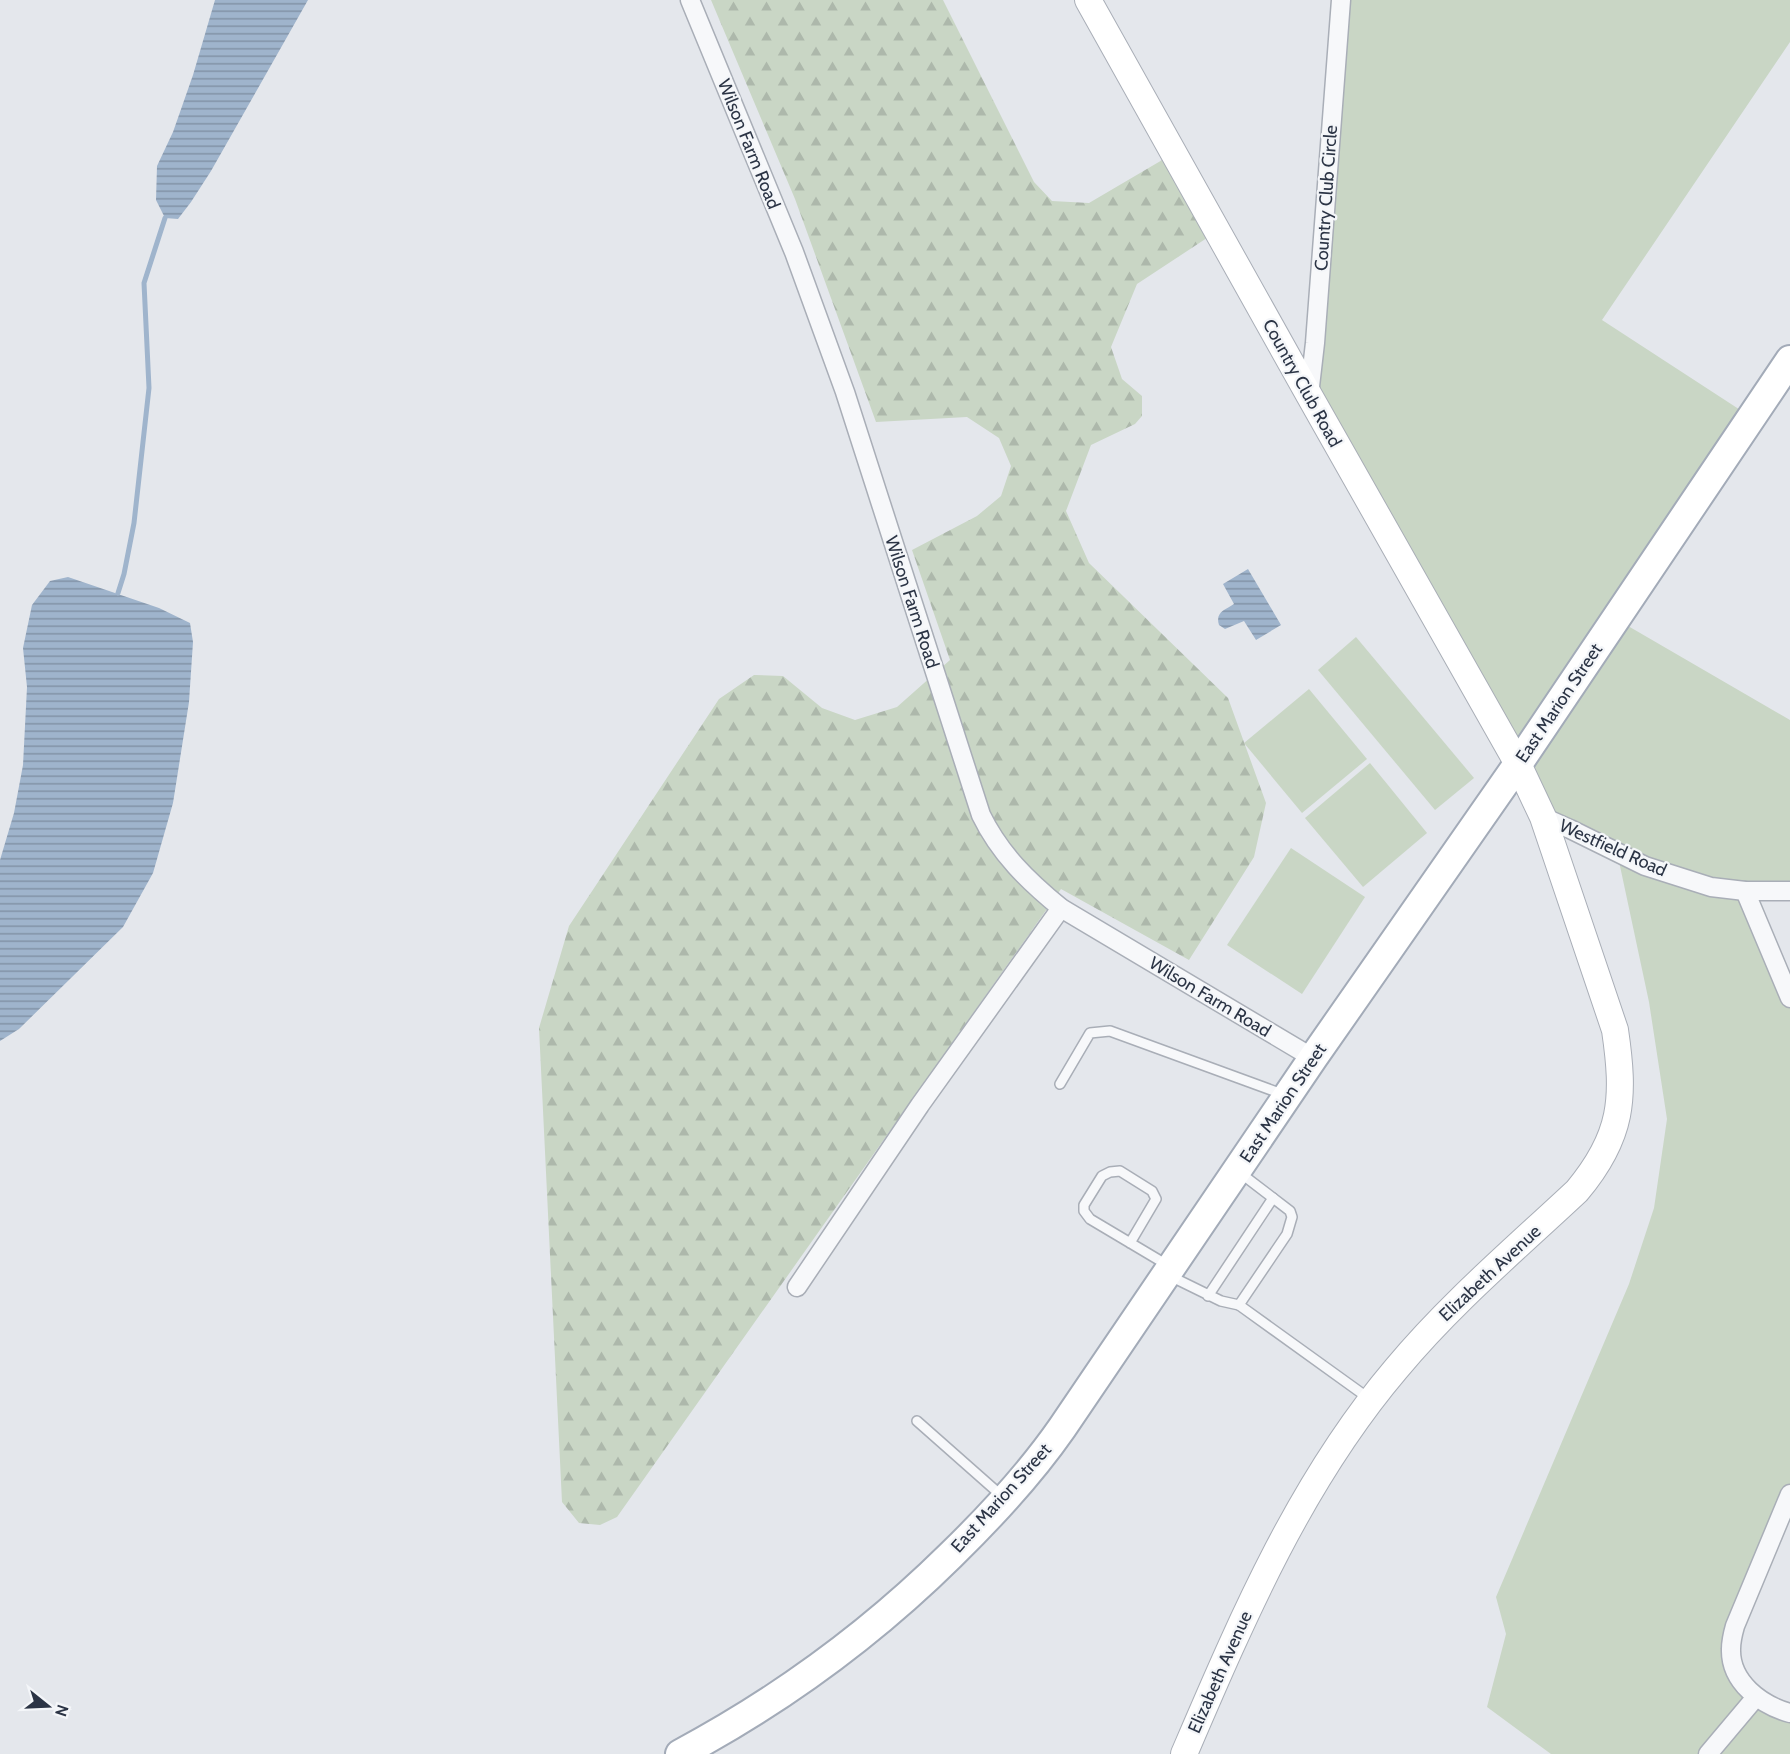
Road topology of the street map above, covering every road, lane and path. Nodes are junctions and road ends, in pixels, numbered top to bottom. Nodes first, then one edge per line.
1 (690, 0) edge
2 (1088, 0) edge
3 (1341, 0) edge
4 (1790, 360) edge
5 (1309, 395) junction
6 (1518, 764) junction
7 (1543, 818) junction
8 (1745, 891) junction
9 (1790, 891) edge
10 (1061, 908) junction
11 (1790, 998) edge
12 (1313, 1058) junction
13 (1060, 1084) dead end
14 (1288, 1095) junction
15 (1237, 1170) junction
16 (1273, 1198) junction
17 (1130, 1243) junction
18 (1168, 1271) junction
19 (797, 1287) dead end
20 (1208, 1296) junction
21 (1239, 1305) junction
22 (1372, 1400) junction
23 (917, 1420) dead end
24 (1790, 1494) edge
25 (1005, 1499) junction
26 (1756, 1697) junction
27 (1790, 1713) edge
28 (680, 1754) edge
29 (1184, 1754) edge
30 (1708, 1754) edge

1 - 10 street, Wilson Farm Road
2 - 5 street, Country Club Road
3 - 5 street, Country Club Circle
4 - 6 main road, East Marion Street
5 - 6 street, Country Club Road
6 - 7 street, Elizabeth Avenue
6 - 12 main road, East Marion Street
7 - 8 street, Westfield Road
7 - 22 street, Elizabeth Avenue
8 - 9 street, Westfield Road
8 - 11 street
10 - 12 street, Wilson Farm Road
10 - 19 street
12 - 14 main road, East Marion Street
13 - 14 lane
14 - 15 main road, East Marion Street
15 - 16 lane
15 - 18 main road, East Marion Street
16 - 20 lane
16 - 21 lane
17 - 17 lane
17 - 18 lane
18 - 20 lane
18 - 25 main road, East Marion Street
20 - 21 lane
21 - 22 lane
22 - 29 street, Elizabeth Avenue
23 - 25 lane
24 - 26 street
25 - 28 main road, East Marion Street
26 - 27 street
26 - 30 street

